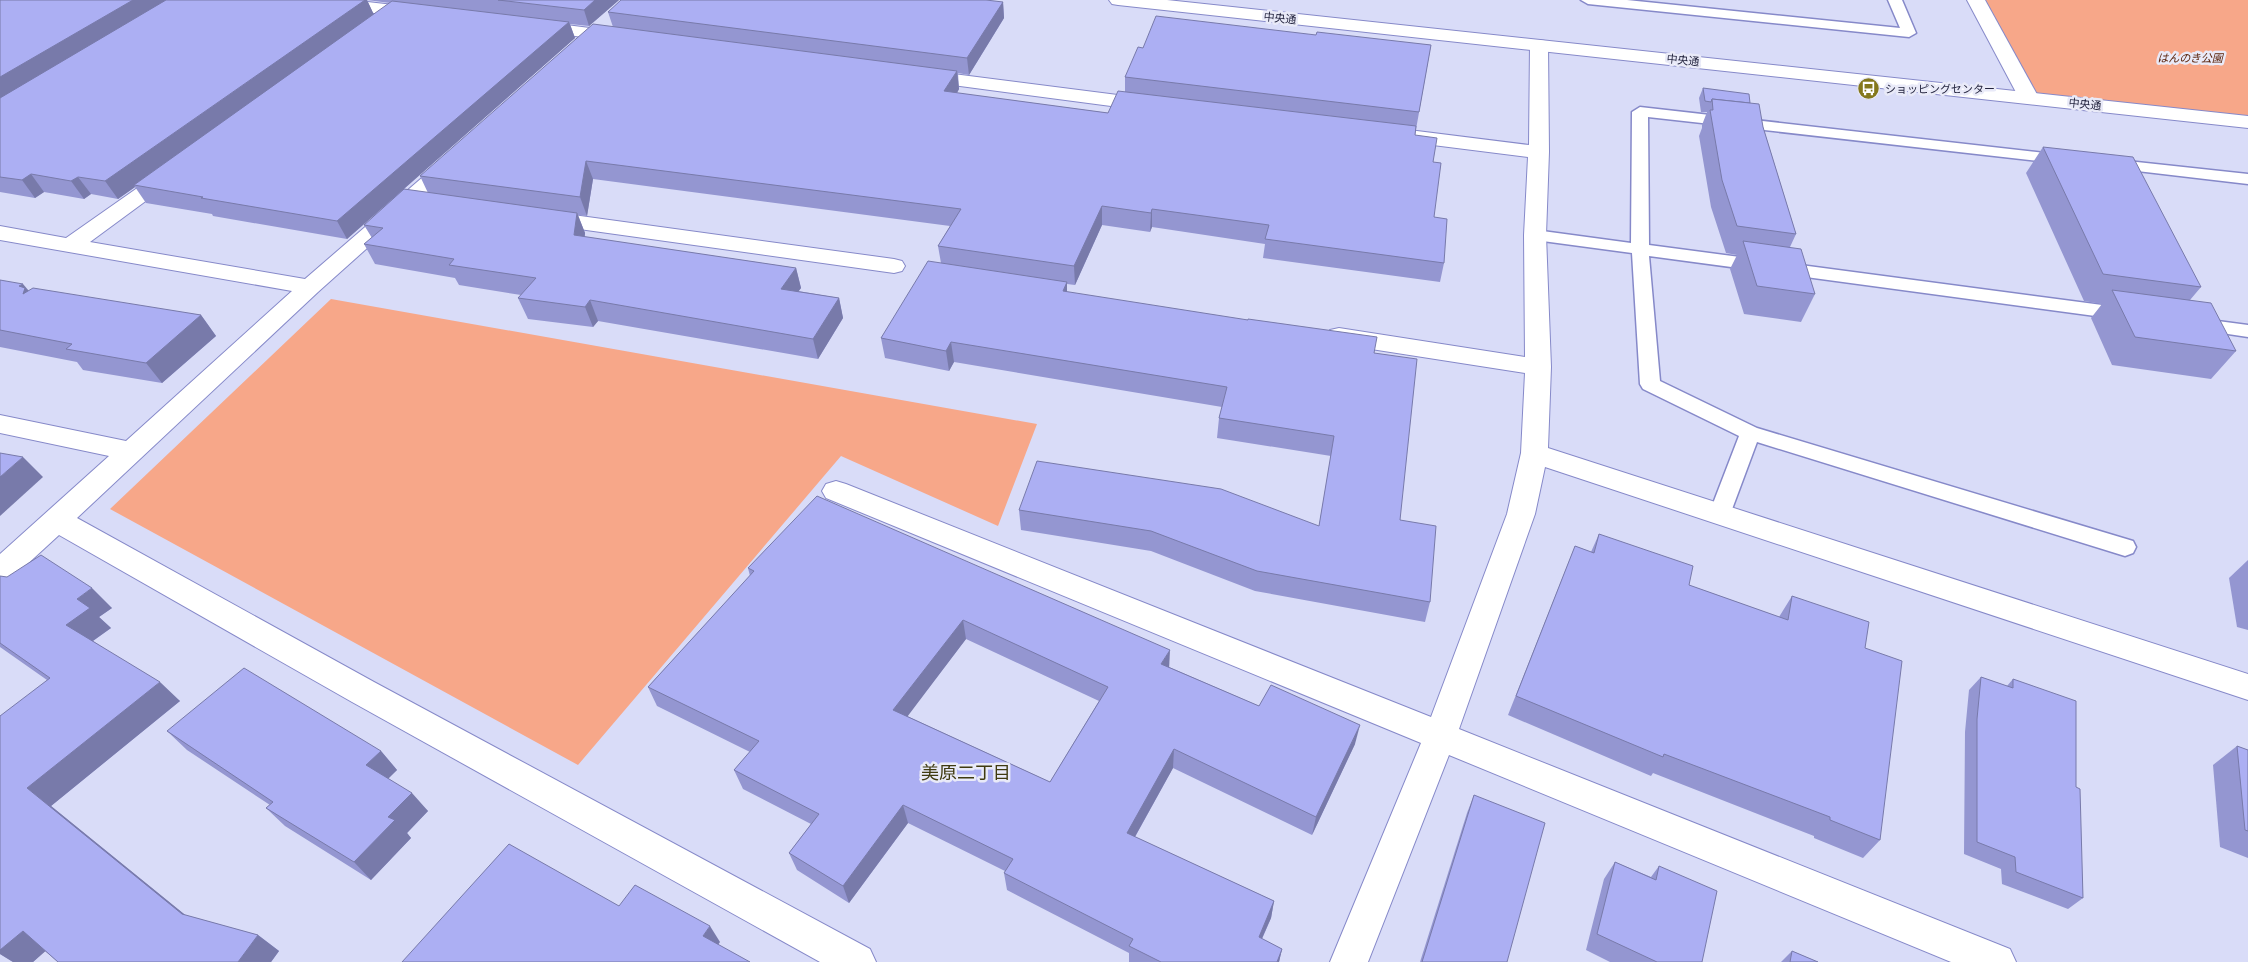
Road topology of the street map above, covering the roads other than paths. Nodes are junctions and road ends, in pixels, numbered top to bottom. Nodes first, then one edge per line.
1 (302, 0) edge
2 (1118, 0) edge
3 (1588, 0) edge
4 (1895, 0) edge
5 (1976, 0) edge
6 (396, 10) junction
7 (618, 14) edge
8 (434, 15) edge
9 (520, 25) edge
10 (372, 27) edge
11 (596, 34) junction
12 (635, 39) edge
13 (1538, 45) junction
14 (574, 54) edge
15 (900, 74) edge
16 (2029, 98) junction
17 (1164, 107) edge
18 (2248, 122) edge
19 (1379, 133) edge
20 (469, 147) edge
21 (1539, 152) junction
22 (182, 165) edge
23 (2248, 179) edge
24 (409, 200) junction
25 (439, 204) edge
26 (528, 216) edge
27 (0, 233) edge
28 (1535, 235) junction
29 (72, 246) junction
30 (1640, 248) junction
31 (894, 266) dead end
32 (310, 286) junction
33 (2140, 316) edge
34 (2179, 322) edge
35 (2248, 331) edge
36 (1321, 333) edge
37 (1538, 367) junction
38 (0, 424) edge
39 (1750, 433) junction
40 (129, 451) junction
41 (1534, 453) junction
42 (836, 491) dead end
43 (1720, 514) junction
44 (56, 520) junction
45 (2125, 547) dead end
46 (0, 572) edge
47 (2248, 687) edge
48 (1441, 734) junction
49 (857, 962) edge
50 (1349, 962) edge
51 (1997, 962) edge

1 - 6 street
2 - 13 street, 中央通
3 - 4 lane
5 - 16 street
6 - 8 street
6 - 10 street
7 - 11 street
9 - 11 street
11 - 12 street
11 - 14 street
13 - 16 street, 中央通
13 - 21 street
15 - 17 street
16 - 18 street, 中央通
19 - 21 street
20 - 24 street
21 - 28 street
22 - 29 street
23 - 30 lane
24 - 25 street
24 - 32 street
26 - 31 street
27 - 29 street
28 - 30 lane
28 - 37 street
29 - 32 street
30 - 33 lane
30 - 39 lane
32 - 40 street
34 - 35 lane
36 - 37 street
37 - 41 street
38 - 40 street
39 - 43 lane
39 - 45 lane
40 - 44 street
41 - 43 street
41 - 48 street
42 - 48 street
43 - 47 street
44 - 46 street
44 - 49 street
48 - 50 street
48 - 51 street

